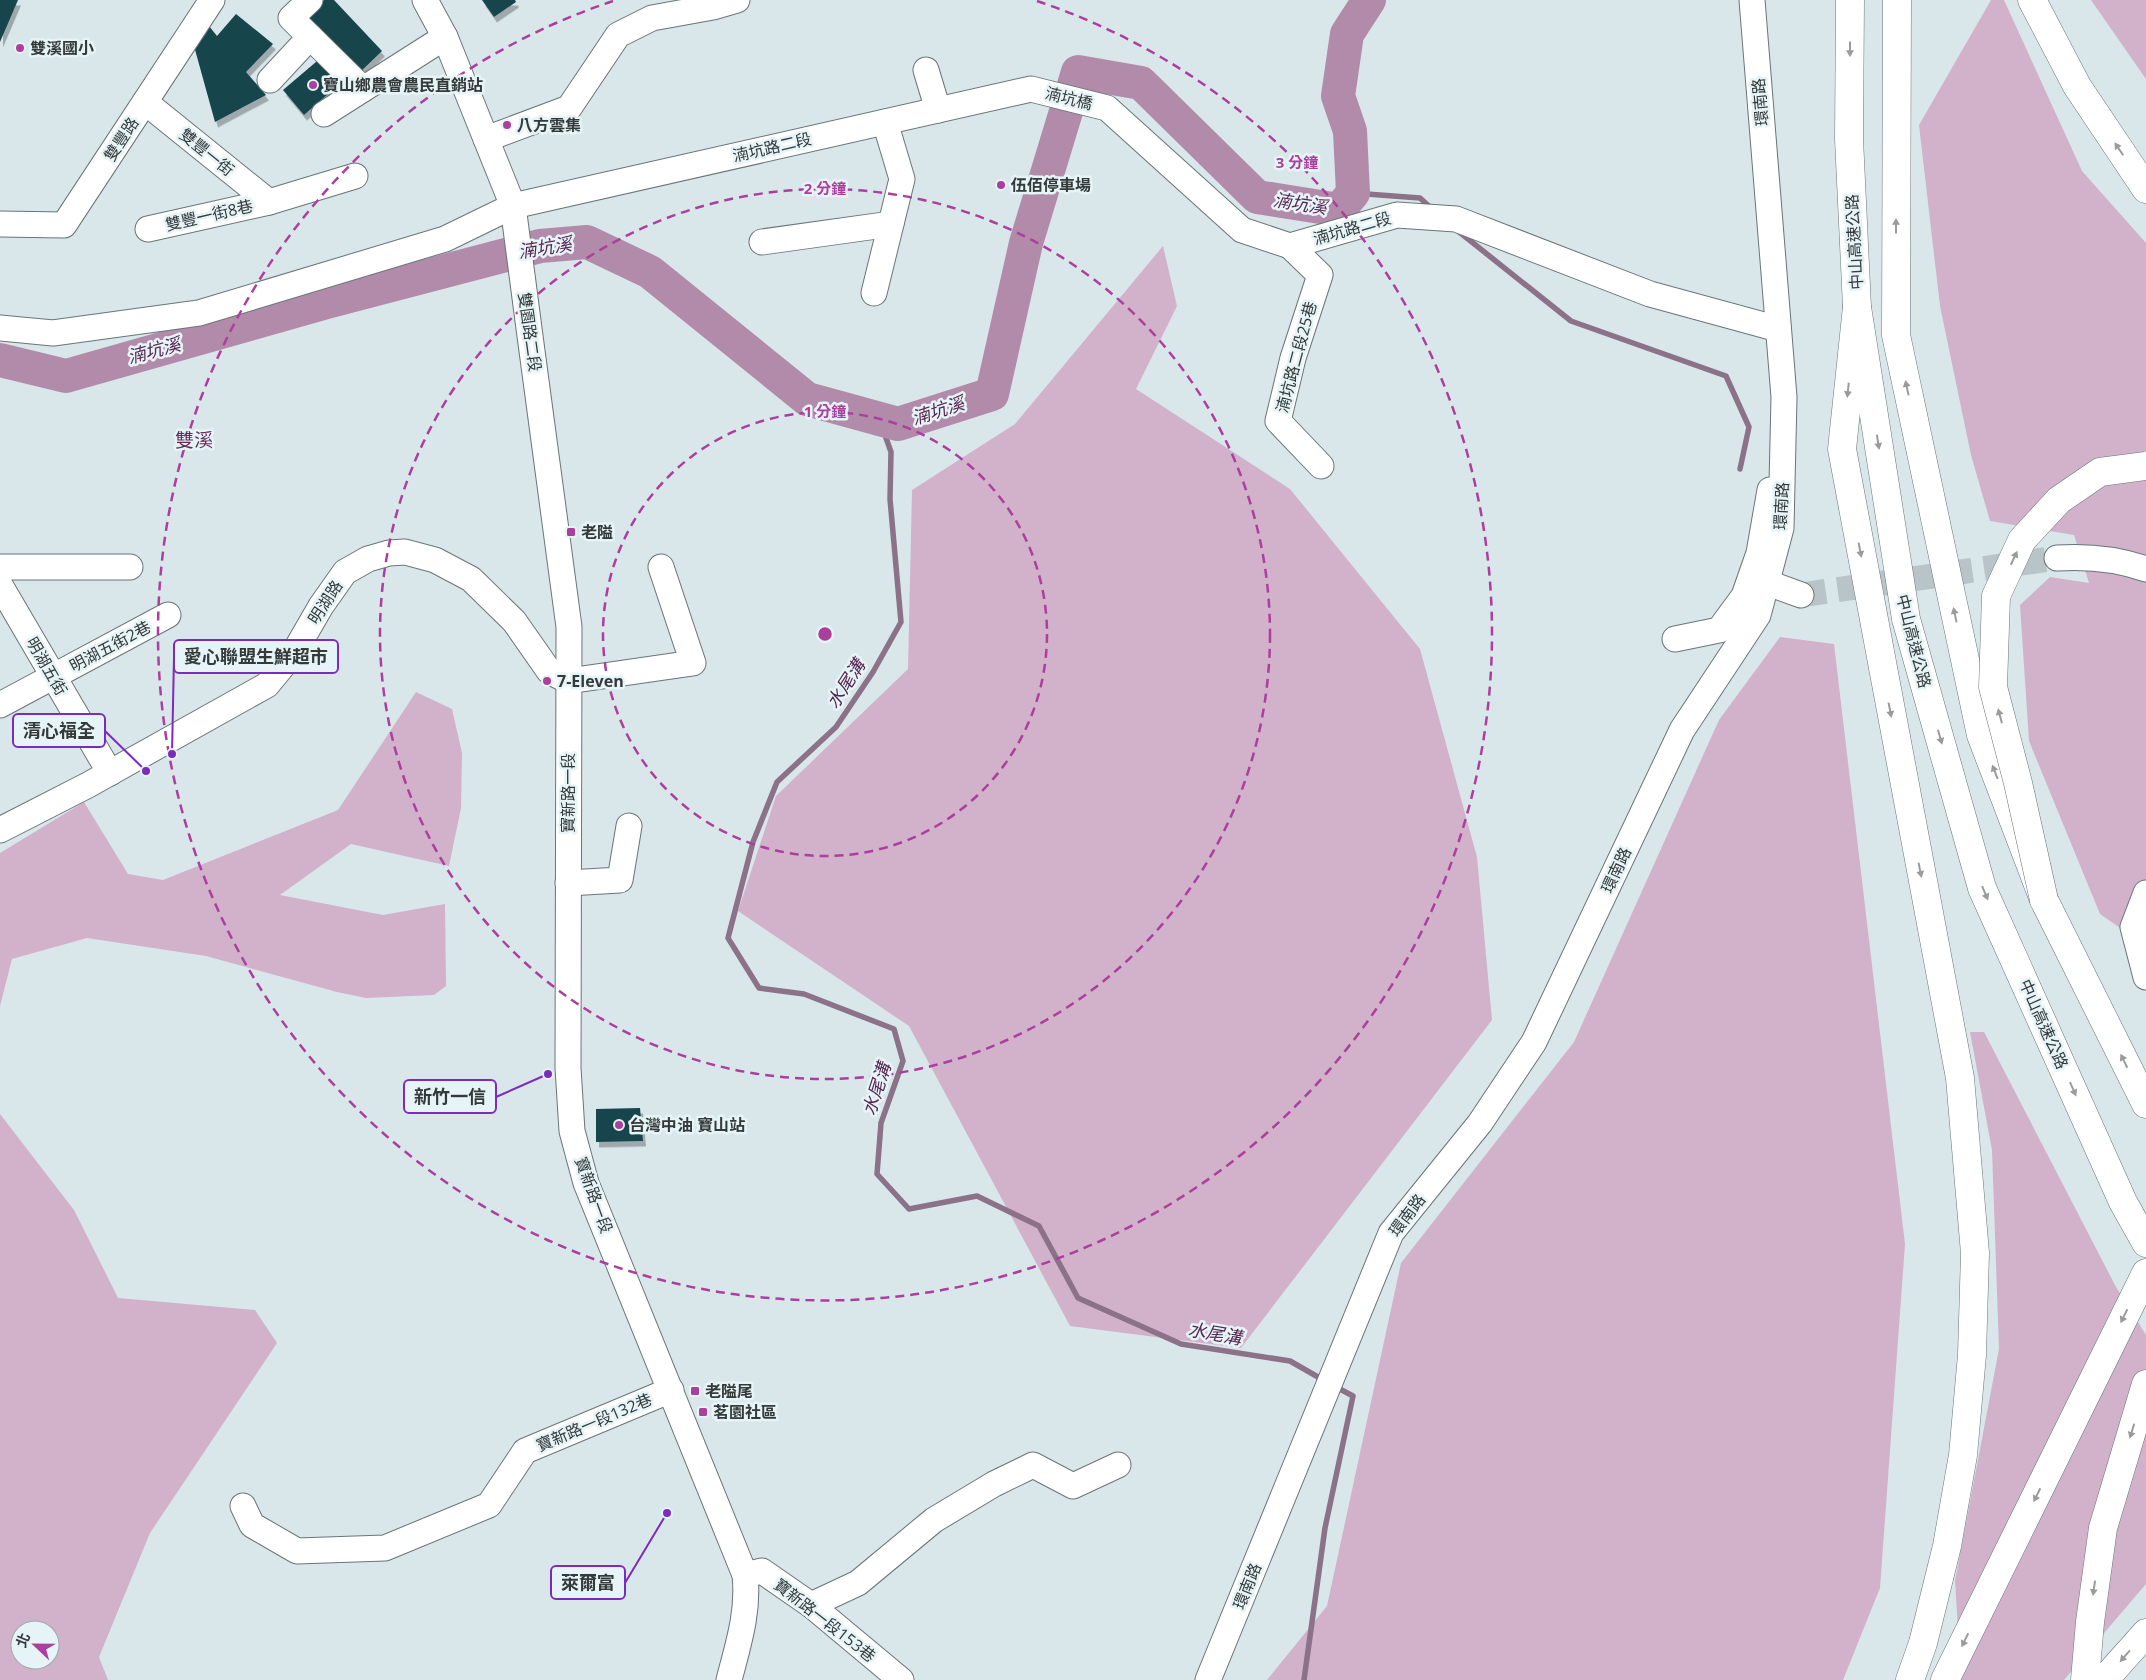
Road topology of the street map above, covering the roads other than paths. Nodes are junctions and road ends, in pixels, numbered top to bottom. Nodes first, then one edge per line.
1 (212, 0) edge
2 (310, 0) edge
3 (425, 0) edge
4 (737, 0) edge
5 (1850, 0) edge
6 (1896, 0) edge
7 (2033, 2) edge
8 (1752, 6) edge
9 (310, 37) junction
10 (445, 37) junction
11 (926, 70) dead end
12 (270, 80) dead end
13 (363, 89) junction
14 (1032, 89) joint
15 (145, 102) junction
16 (938, 110) junction
17 (324, 114) dead end
18 (885, 122) junction
19 (486, 139) junction
20 (355, 176) dead end
21 (2146, 189) edge
22 (269, 202) junction
23 (513, 206) junction
24 (0, 224) edge
25 (891, 224) junction
26 (148, 229) dead end
27 (762, 242) dead end
28 (1290, 246) junction
29 (874, 293) dead end
30 (1857, 307) junction
31 (0, 328) edge
32 (1778, 329) junction
33 (1783, 458) junction
34 (1321, 466) dead end
35 (2146, 466) edge
36 (2057, 558) tunnel mouth
37 (0, 567) edge
38 (661, 567) dead end
39 (130, 568) dead end
40 (2146, 569) edge
41 (1768, 583) junction
42 (1, 591) edge
43 (1801, 595) tunnel mouth
44 (168, 615) dead end
45 (1676, 639) dead end
46 (54, 676) junction
47 (568, 682) junction
48 (0, 705) edge
49 (110, 773) junction
50 (629, 826) dead end
51 (0, 830) edge
52 (568, 883) junction
53 (2146, 893) edge
54 (2044, 900) junction
55 (2146, 977) edge
56 (2146, 1104) edge
57 (2146, 1243) edge
58 (2146, 1273) edge
59 (2146, 1384) edge
60 (671, 1390) junction
61 (1118, 1465) dead end
62 (243, 1506) dead end
63 (745, 1575) junction
64 (811, 1605) junction
65 (2146, 1633) edge
66 (729, 1680) edge
67 (901, 1680) edge
68 (1208, 1680) edge
69 (1910, 1680) edge
70 (1945, 1680) edge
71 (2085, 1680) edge
72 (2104, 1680) edge

1 - 15 street, 雙豐路
2 - 9 street
3 - 10 street, 雙園路二段
4 - 19 street
5 -> 30 highway, 中山高速公路
54 -> 6 highway
21 -> 7 highway
8 - 32 street, 環南路
9 - 12 street
9 - 13 street
10 - 13 street
10 - 19 street, 雙園路二段
11 - 16 street
13 - 17 street
14 - 16 street, 湳坑路二段
14 - 28 street, 湳坑橋
15 - 22 street, 雙豐一街
15 - 24 street, 雙豐路
16 - 18 street, 湳坑路二段
18 - 23 street, 湳坑路二段
18 - 25 street
19 - 23 street, 雙園路二段
20 - 22 street, 雙豐一街8巷
22 - 26 street, 雙豐一街8巷
23 - 31 street, 湳坑路二段
23 - 47 street, 雙園路二段
25 - 27 street
25 - 29 street
28 - 32 street, 湳坑路二段
28 - 34 street, 湳坑路二段25巷
30 -> 57 highway, 中山高速公路
30 -> 69 highway
32 - 33 street, 環南路
33 - 41 street, 環南路
33 - 45 street
54 -> 35 highway, bridge
36 - 40 street
37 - 39 street
38 - 47 street
41 - 43 street
41 - 68 street, 環南路
42 - 46 street, 明湖五街
44 - 46 street, 明湖五街2巷
46 - 48 street, 明湖五街2巷
46 - 49 street, 明湖五街
47 - 49 street, 明湖路
47 - 52 street, 寶新路一段
49 - 51 street, 明湖路
50 - 52 street
52 - 60 street, 寶新路一段
53 - 55 street
56 -> 54 highway
58 -> 70 highway
59 -> 71 highway
60 - 62 street, 寶新路一段132巷
60 - 63 street, 寶新路一段
61 - 64 street
63 - 64 street, 寶新路一段153巷
63 - 66 street, 寶新路一段
64 - 67 street, 寶新路一段153巷
65 -> 72 highway

